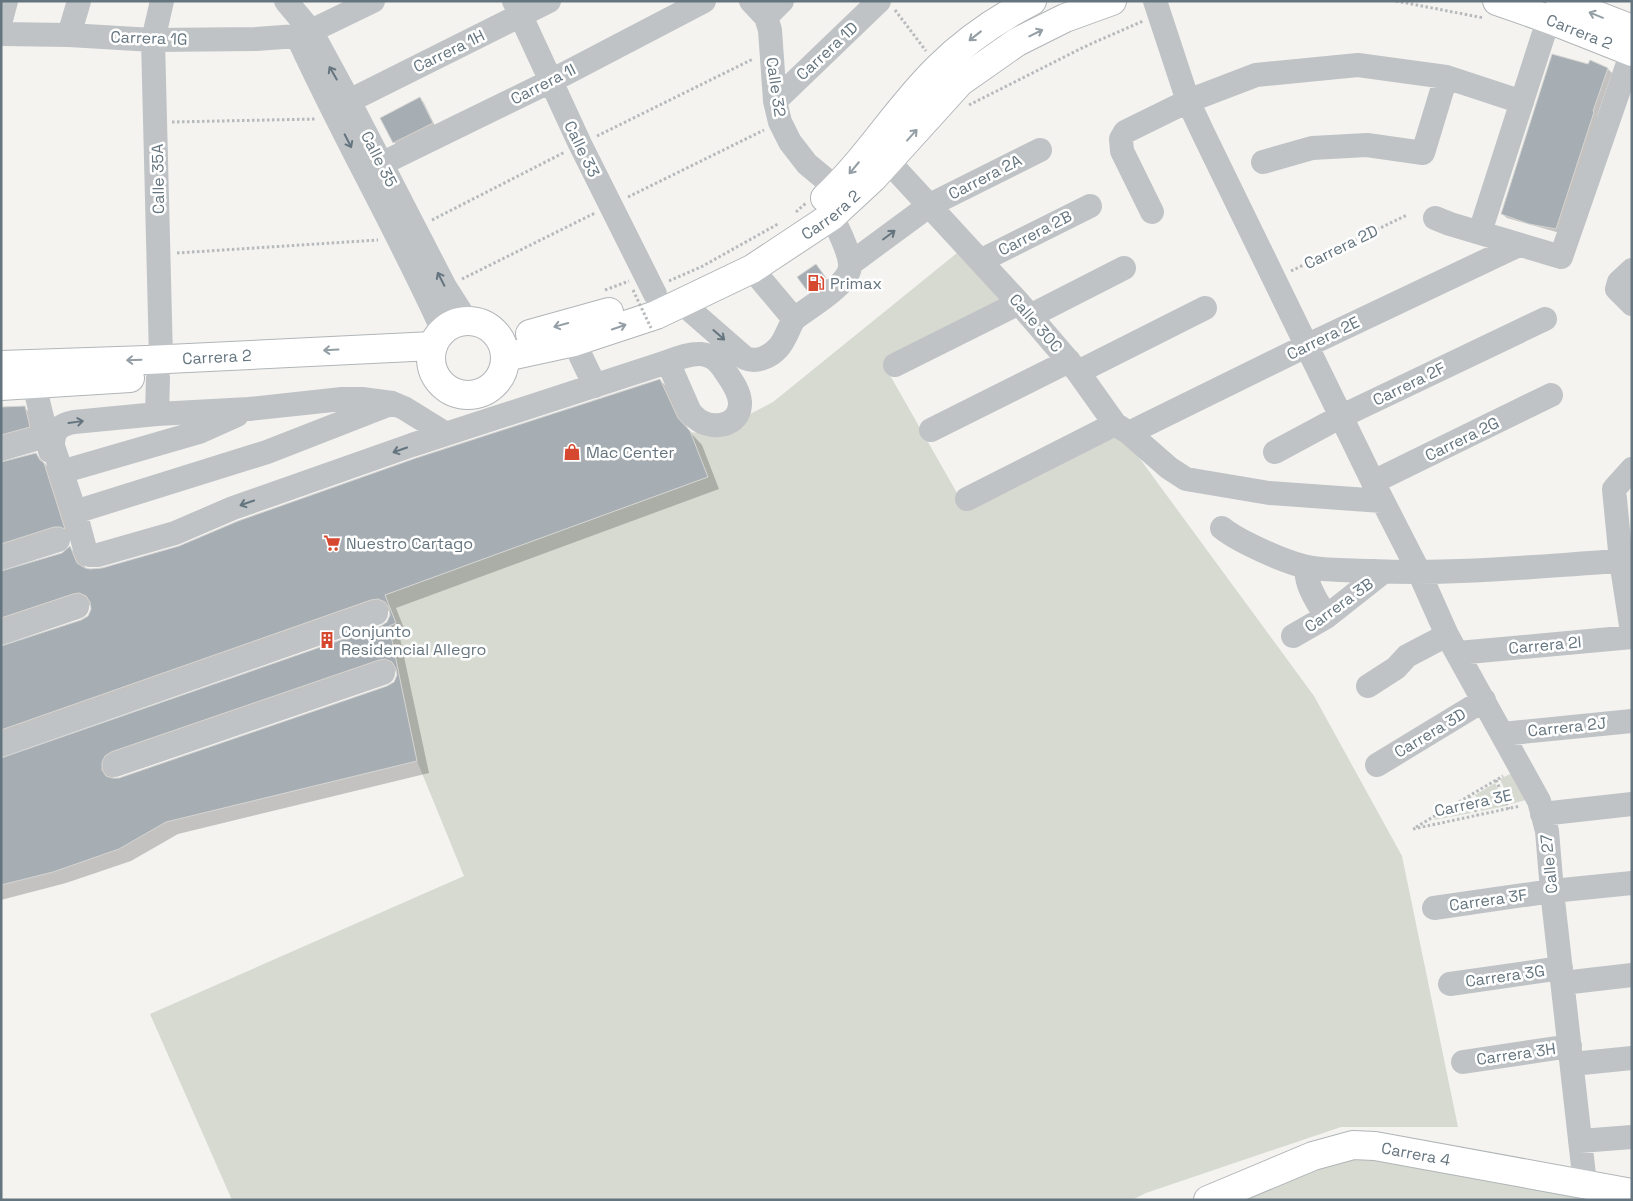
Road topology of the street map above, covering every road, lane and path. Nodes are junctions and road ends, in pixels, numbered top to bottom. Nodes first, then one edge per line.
1 (6, 1) edge
2 (79, 1) edge
3 (162, 1) edge
4 (285, 1) edge
5 (373, 1) edge
6 (549, 1) edge
7 (704, 1) edge
8 (1032, 1) edge
9 (1112, 1) edge
10 (1396, 1) edge
11 (887, 5) edge
12 (767, 7) edge
13 (1157, 8) edge
14 (517, 9) edge
15 (1492, 10) edge
16 (1556, 10) edge
17 (1, 20) edge
18 (1, 34) edge
19 (304, 34) junction
20 (69, 35) junction
21 (1631, 35) edge
22 (154, 40) junction
23 (938, 68) junction
24 (1446, 77) junction
25 (551, 81) junction
26 (775, 101) junction
27 (1188, 101) junction
28 (1522, 102) junction
29 (966, 107) dead end
30 (343, 110) junction
31 (157, 122) junction
32 (1040, 150) dead end
33 (888, 161) junction
34 (1263, 162) dead end
35 (381, 164) junction
36 (836, 188) junction
37 (930, 205) junction
38 (1090, 206) dead end
39 (1152, 212) dead end
40 (1407, 215) dead end
41 (832, 216) junction
42 (1435, 218) dead end
43 (1480, 232) junction
44 (398, 239) junction
45 (1519, 245) junction
46 (159, 254) junction
47 (980, 261) junction
48 (850, 264) junction
49 (1124, 268) dead end
50 (752, 269) junction
51 (1632, 270) edge
52 (1274, 280) junction
53 (644, 292) junction
54 (682, 303) junction
55 (1632, 304) edge
56 (1205, 308) dead end
57 (1024, 309) junction
58 (794, 318) junction
59 (1545, 319) dead end
60 (651, 328) dead end
61 (443, 340) junction
62 (574, 342) junction
63 (1306, 346) junction
64 (502, 349) junction
65 (668, 362) dead end
66 (1, 365) edge
67 (895, 365) dead end
68 (1073, 367) junction
69 (160, 368) junction
70 (34, 384) junction
71 (1, 386) edge
72 (595, 386) junction
73 (1551, 395) dead end
74 (392, 403) junction
75 (248, 409) junction
76 (157, 414) junction
77 (1340, 416) junction
78 (1122, 429) junction
79 (931, 430) dead end
80 (446, 434) junction
81 (32, 440) dead end
82 (1, 449) edge
83 (1275, 452) dead end
84 (1632, 469) edge
85 (61, 472) junction
86 (1377, 491) junction
87 (967, 499) dead end
88 (75, 512) junction
89 (1222, 528) dead end
90 (58, 540) dead end
91 (1, 558) edge
92 (1626, 561) edge
93 (77, 562) dead end
94 (1307, 567) junction
95 (1384, 572) junction
96 (1419, 572) junction
97 (77, 607) dead end
98 (376, 614) dead end
99 (1326, 617) junction
100 (1632, 632) edge
101 (1, 634) edge
102 (1293, 636) dead end
103 (1632, 637) edge
104 (1453, 644) junction
105 (383, 673) dead end
106 (1368, 686) dead end
107 (1484, 700) junction
108 (1632, 721) edge
109 (1502, 734) junction
110 (1, 745) edge
111 (115, 765) dead end
112 (1377, 765) dead end
113 (1520, 766) junction
114 (1496, 780) junction
115 (1469, 795) junction
116 (1632, 804) edge
117 (1540, 808) junction
118 (1509, 809) junction
119 (1478, 816) junction
120 (1632, 883) edge
121 (1552, 891) junction
122 (1434, 908) dead end
123 (1562, 975) junction
124 (1632, 975) edge
125 (1450, 984) dead end
126 (1571, 1055) junction
127 (1632, 1058) edge
128 (1463, 1062) dead end
129 (1632, 1137) edge
130 (1580, 1141) junction
131 (1585, 1184) junction
132 (1632, 1193) edge
133 (1208, 1200) edge

1 - 17 street
2 - 20 street
3 - 22 street, Calle 35A
4 - 19 street, Calle 35
5 - 19 street
6 - 14 street, Carrera 1H
7 - 25 street, Carrera 1I
8 -> 23 main road, Carrera 2
33 -> 9 main road, Carrera 2
10 - 15 path
11 - 23 path
11 - 26 street, Carrera 1D
12 - 26 street, Calle 32
13 - 27 street, Calle 27
13 - 29 path
14 - 25 street, Calle 33
14 - 30 street, Carrera 1H
15 - 16 main road, Carrera 2
16 - 21 main road, Carrera 2
16 - 28 street
18 - 20 street, Carrera 1G
19 - 22 street, Carrera 1G
19 - 30 street, Calle 35
20 - 22 street, Carrera 1G
21 - 45 street
22 - 31 street, Calle 35A
23 -> 36 main road, Carrera 2
24 - 27 street
24 - 28 street
24 - 34 street
25 - 35 street, Carrera 1I
25 - 53 street, Calle 33
26 - 36 street, Calle 32
27 - 39 street
27 - 52 street, Calle 27
28 - 43 street
30 - 31 path
30 - 35 street, Calle 35
30 -> 44 street, Calle 35
31 - 46 street, Calle 35A
32 - 37 street, Carrera 2A
33 - 37 street, Calle 30C
33 - 41 main road, Carrera 2
61 -> 35 street, Calle 35
36 - 53 main road, Carrera 2
37 - 47 street, Calle 30C
48 -> 37 street, Carrera 2A
38 - 47 street, Carrera 2B
40 - 52 path, Carrera 2D
41 - 48 street
41 - 50 main road, Carrera 2
42 - 43 street
43 - 45 street
44 - 46 path
44 - 61 street, Calle 35
45 - 63 street, Carrera 2E
46 - 69 street, Calle 35A
47 - 57 street, Calle 30C
48 - 58 street
49 - 57 street
50 - 54 main road, Carrera 2
50 - 58 street
51 - 55 street
52 - 63 street, Calle 27
53 - 60 path, bridge
53 -> 64 main road, Carrera 2
54 -> 58 street
62 -> 54 main road, Carrera 2
56 - 68 street
57 - 67 street
57 - 68 street, Calle 30C
59 - 77 street, Carrera 2F
61 - 64 main road
61 - 64 main road
61 - 69 main road, Carrera 2
62 - 64 main road, Carrera 2
62 - 72 street
63 - 77 street, Calle 27
63 - 78 street, Carrera 2E
65 - 72 street
69 -> 66 main road, Carrera 2
68 - 78 street, Calle 30C
68 - 79 street
69 - 70 main road, Carrera 2
69 - 76 street, Calle 35A
70 - 71 main road, Carrera 2
70 - 93 street
72 - 80 street
73 - 86 street, Carrera 2G
74 - 75 street
74 - 80 street
74 - 88 street
75 - 76 street
75 - 85 street
85 -> 76 street
77 - 83 street, Carrera 2F
77 - 86 street, Calle 27
78 - 86 street, Calle 30C
78 - 87 street, Carrera 2E
80 -> 88 street
81 - 82 street
84 - 92 street
85 - 88 street
86 - 96 street, Calle 27
89 - 94 street
90 - 91 street
92 - 96 street
92 - 100 street
94 - 95 street
94 - 99 street
95 - 96 street
95 - 99 street, Carrera 3B
96 - 104 street, Calle 27
97 - 101 street
98 - 110 street
99 - 102 street, Carrera 3B
103 - 104 street, Carrera 2I
104 - 106 street
104 - 107 street, Calle 27
105 - 111 street
107 - 109 street, Calle 27
107 - 112 street, Carrera 3D
108 - 109 street, Carrera 2J
109 - 113 street, Calle 27
113 - 114 path
113 - 117 street, Calle 27
114 - 115 path
114 - 118 path
115 - 119 path
115 - 119 path, Carrera 3E
116 - 117 street
117 - 118 path, Carrera 3E
117 - 121 street, Calle 27
118 - 119 path, Carrera 3E
120 - 121 street, Carrera 3F
121 - 122 street, Carrera 3F
121 - 123 street, Calle 27
123 - 124 street, Carrera 3G
123 - 125 street, Carrera 3G
123 - 126 street, Calle 27
126 - 127 street
126 - 128 street, Carrera 3H
126 - 130 street, Calle 27
129 - 130 street
130 - 131 street, Calle 27
131 - 132 main road, Carrera 4
131 - 133 main road, Carrera 4

